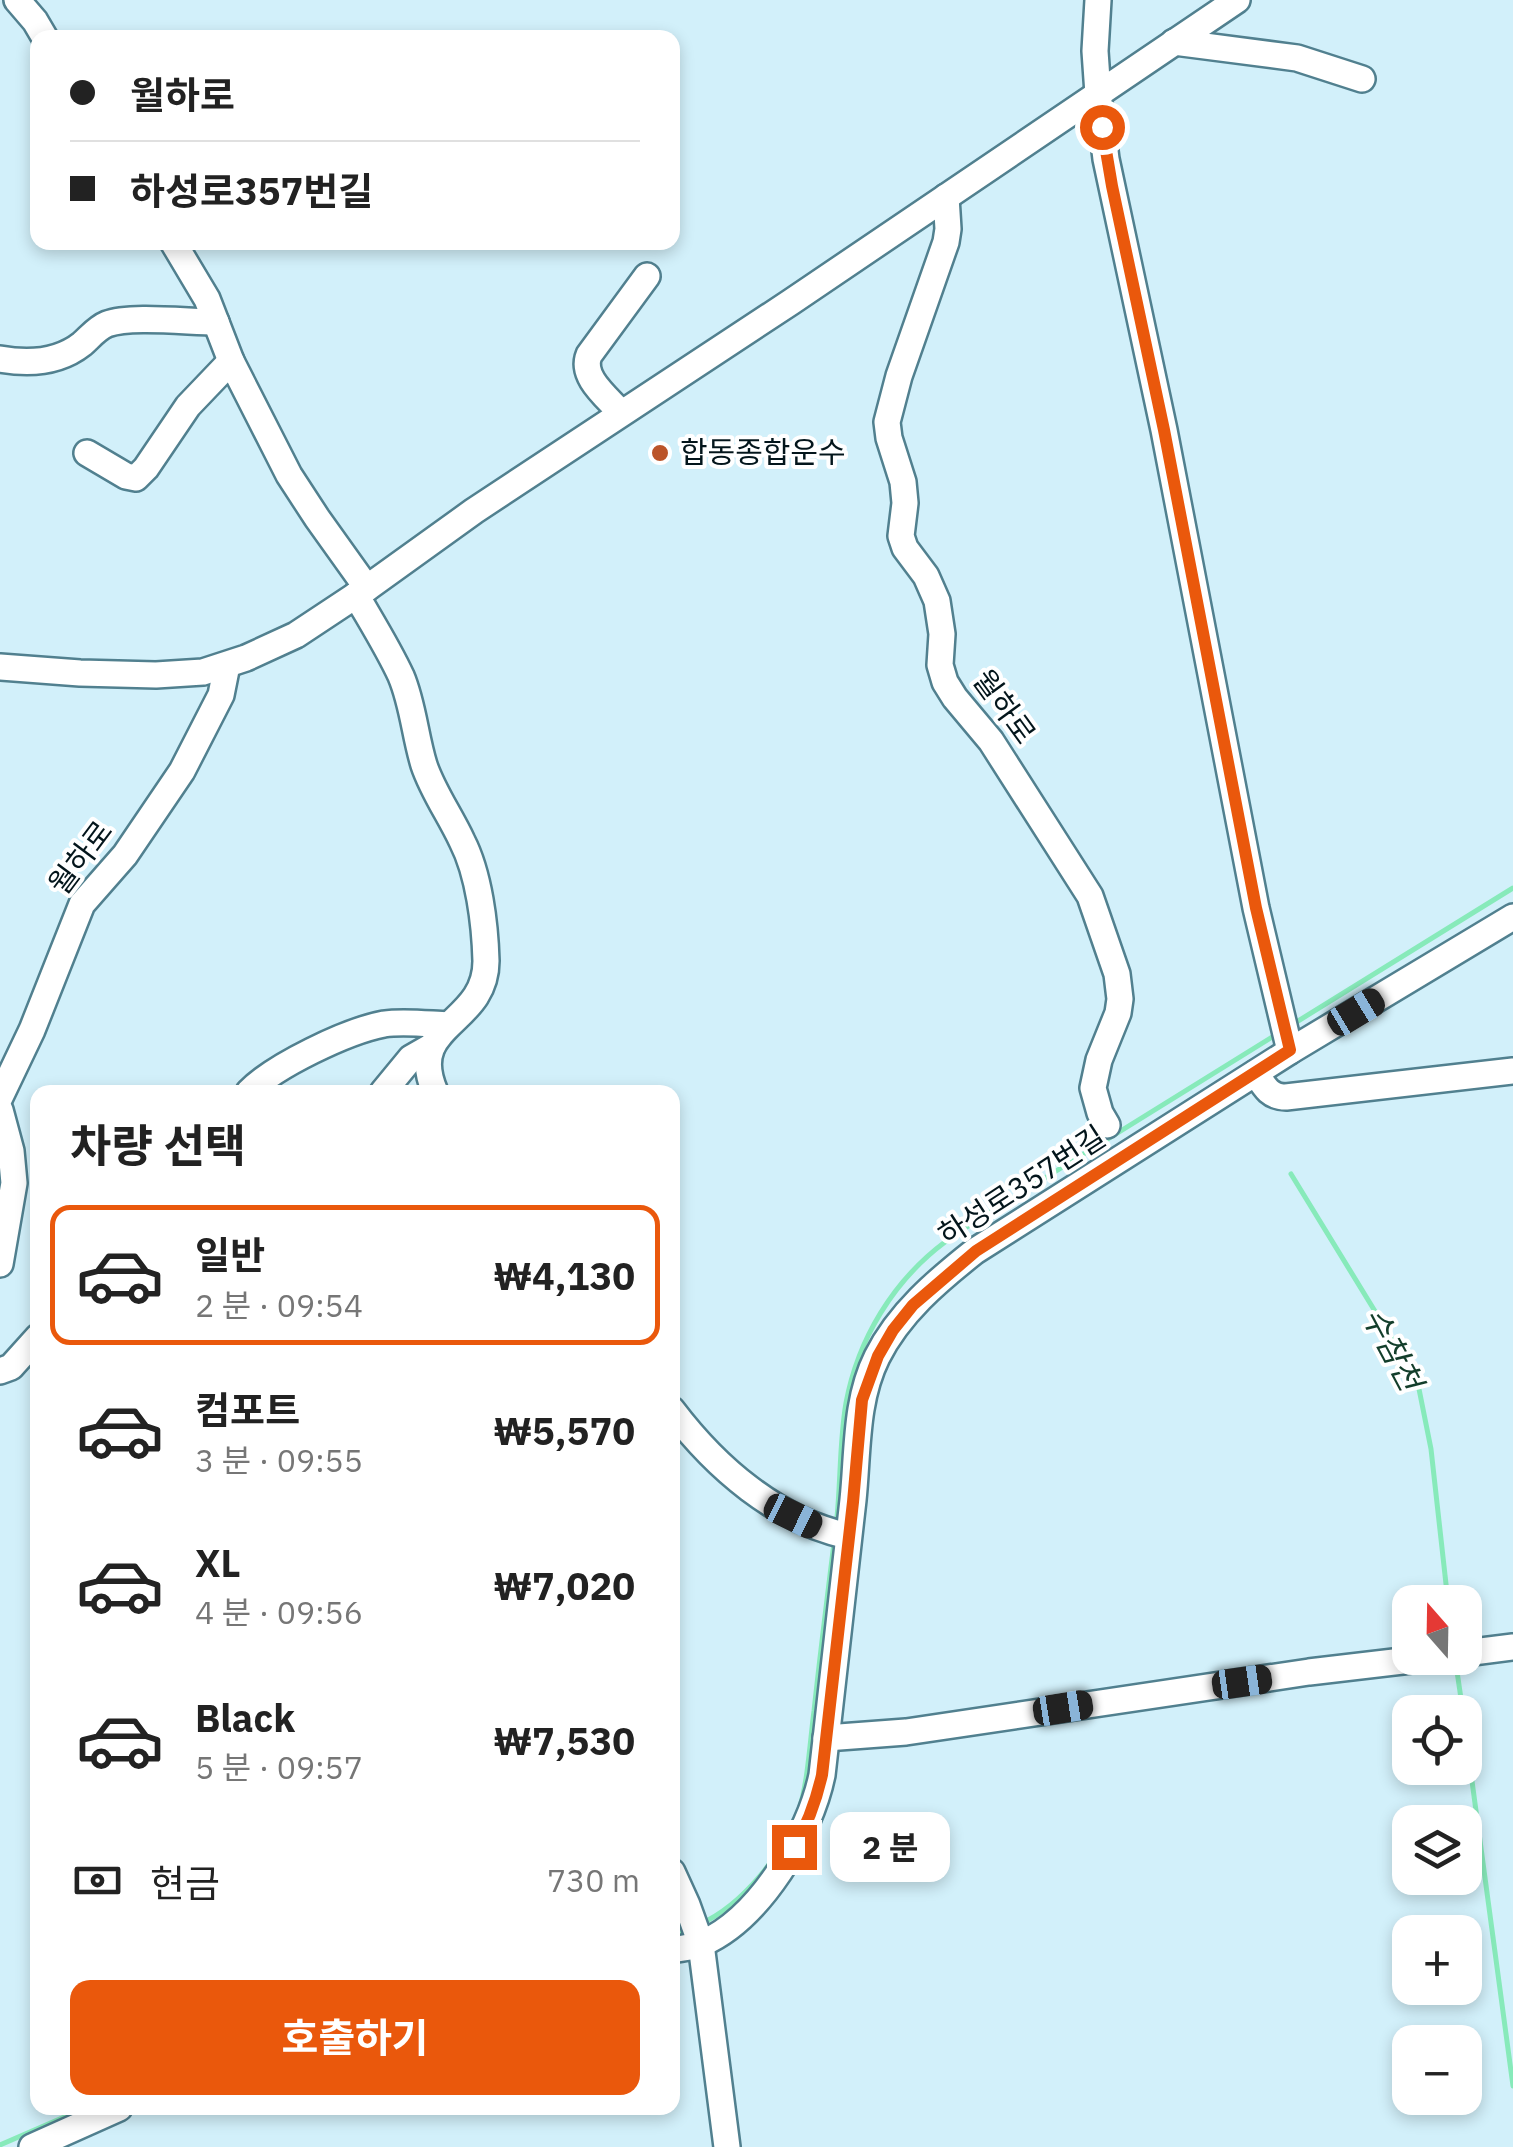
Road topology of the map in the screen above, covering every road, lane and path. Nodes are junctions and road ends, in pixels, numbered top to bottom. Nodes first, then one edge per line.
1 (16, 0) edge
2 (1098, 0) edge
3 (1237, 0) edge
4 (41, 30) edge
5 (1174, 42) junction
6 (1362, 79) dead end
7 (1098, 94) junction
8 (946, 197) junction
9 (178, 250) edge
10 (647, 276) dead end
11 (216, 322) junction
12 (0, 359) edge
13 (232, 361) junction
14 (620, 413) junction
15 (87, 453) dead end
16 (362, 591) junction
17 (0, 666) edge
18 (227, 666) junction
19 (1513, 917) edge
20 (440, 1035) junction
21 (1289, 1046) junction
22 (1513, 1071) edge
23 (1256, 1073) junction
24 (258, 1085) edge
25 (389, 1085) edge
26 (431, 1085) edge
27 (0, 1097) edge
28 (0, 1110) edge
29 (1106, 1124) dead end
30 (0, 1264) edge
31 (30, 1347) edge
32 (0, 1371) edge
33 (680, 1419) edge
34 (837, 1533) junction
35 (1513, 1646) edge
36 (1482, 1651) edge
37 (1392, 1662) edge
38 (826, 1738) junction
39 (680, 1891) edge
40 (697, 1932) junction
41 (680, 1944) edge
42 (103, 2115) edge
43 (32, 2147) edge
44 (727, 2147) edge

1 - 4 street
2 - 7 street
3 - 5 street
5 - 6 street
5 - 7 street
7 - 8 street
7 - 21 street
8 - 14 street
8 - 29 street, 월하로
9 - 11 street
10 - 14 street
11 - 12 street
11 - 13 street
13 - 15 street
13 - 16 street
14 - 16 street
16 - 18 street
16 - 20 street
17 - 18 street
18 - 27 street, 월하로
19 - 21 street, 하성로357번길
20 - 24 street
20 - 25 street
20 - 26 street
21 - 23 street, 하성로357번길
22 - 23 street
23 - 34 street, 하성로357번길
28 - 30 street
31 - 32 street
33 - 34 street
34 - 38 street, 하성로357번길
35 - 36 street
37 - 38 street
38 - 40 street, 하성로357번길
39 - 40 street
40 - 41 street, 하성로357번길
40 - 44 street
42 - 43 street

